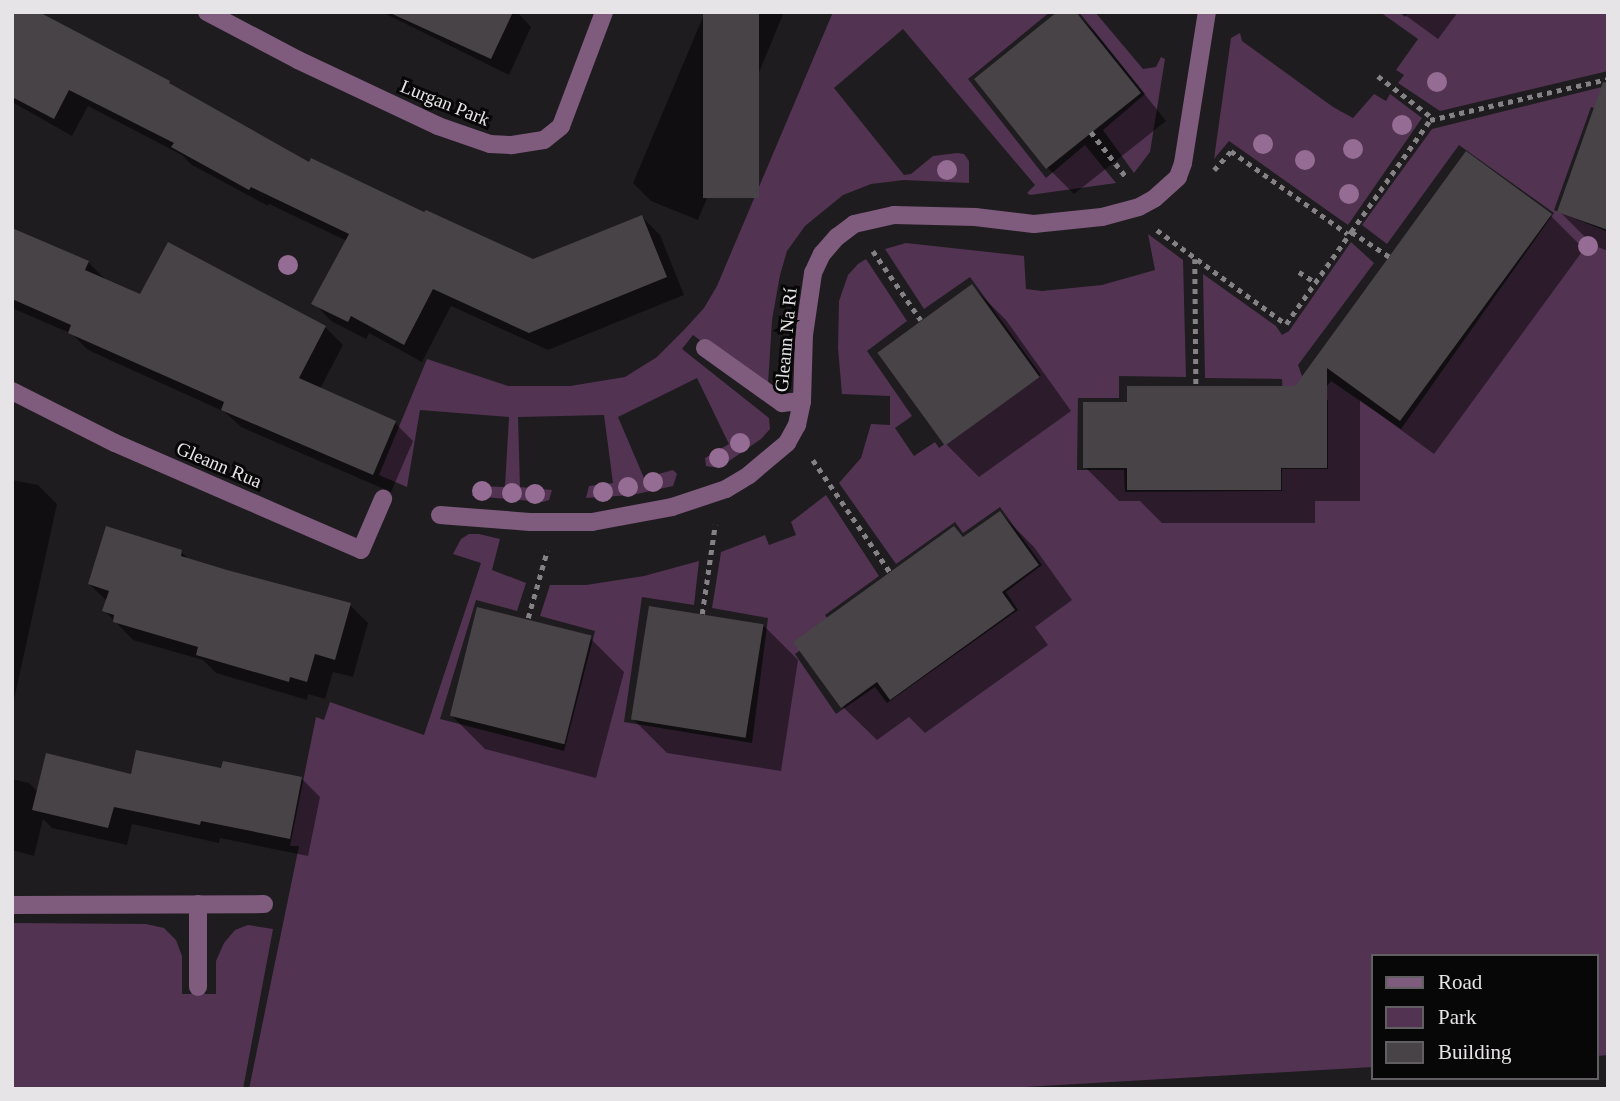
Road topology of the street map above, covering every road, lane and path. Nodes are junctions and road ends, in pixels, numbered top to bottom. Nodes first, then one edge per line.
1 (207, 12) edge
2 (604, 12) edge
3 (1207, 12) edge
4 (1378, 76) dead end
5 (1608, 79) edge
6 (1435, 119) junction
7 (1091, 132) dead end
8 (1184, 163) junction
9 (1141, 206) junction
10 (854, 224) junction
11 (1349, 233) junction
12 (1389, 257) dead end
13 (1195, 258) junction
14 (1299, 272) dead end
15 (1315, 282) junction
16 (921, 320) dead end
17 (705, 348) dead end
18 (1196, 386) dead end
19 (12, 391) edge
20 (802, 401) junction
21 (793, 432) junction
22 (721, 491) junction
23 (383, 499) dead end
24 (440, 515) dead end
25 (555, 522) junction
26 (890, 572) dead end
27 (702, 614) dead end
28 (527, 619) dead end
29 (198, 904) junction
30 (264, 904) dead end
31 (12, 905) edge
32 (198, 987) dead end

1 - 2 street, Lurgan Park
3 - 8 street, Gleann Na Rí
4 - 6 path
5 - 6 path
6 - 11 path
7 - 9 path
8 - 9 street, Gleann Na Rí
8 - 11 path
9 - 10 street, Gleann Na Rí
9 - 13 path
10 - 16 path
10 - 20 street, Gleann Na Rí
11 - 12 path
11 - 15 path
13 - 15 path
13 - 18 path
14 - 15 path
17 - 20 street
19 - 23 street, Gleann Rua
20 - 21 street, Gleann Na Rí
21 - 22 street, Gleann Na Rí
21 - 26 path
22 - 25 street, Gleann Na Rí
22 - 27 path
24 - 25 street, Gleann Na Rí
25 - 28 path
29 - 30 street
29 - 31 street
29 - 32 street

